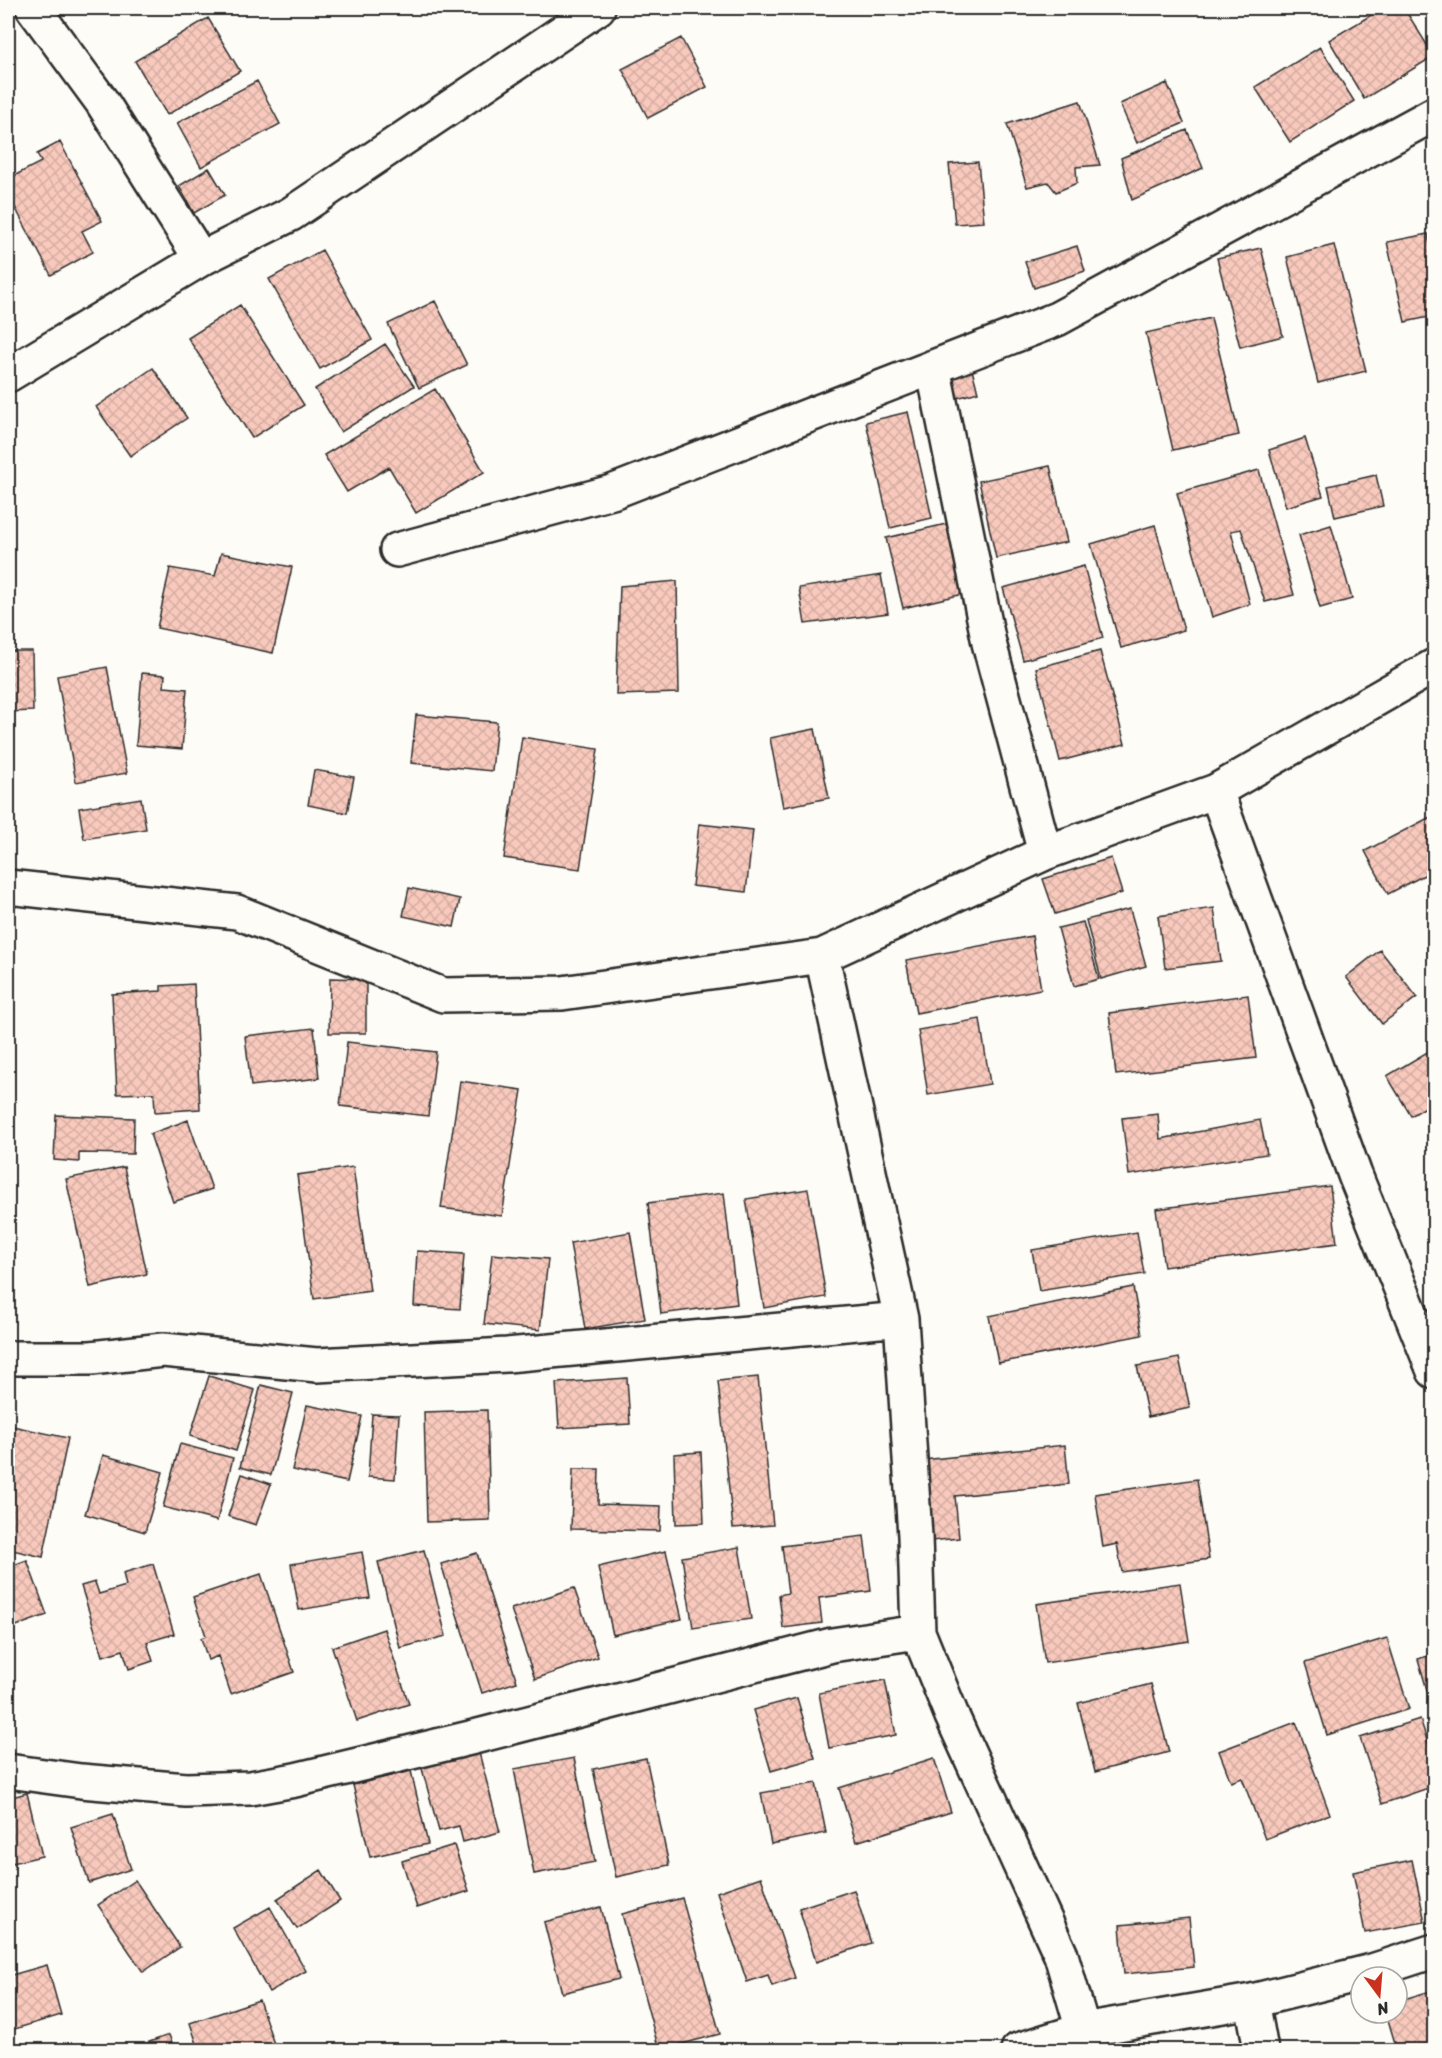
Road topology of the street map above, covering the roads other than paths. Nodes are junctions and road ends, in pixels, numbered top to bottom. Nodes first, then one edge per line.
1 (33, 8) edge
2 (598, 8) edge
3 (1434, 114) edge
4 (201, 259) junction
5 (933, 368) junction
6 (8, 375) edge
7 (397, 550) dead end
8 (1434, 666) edge
9 (1216, 791) junction
10 (1045, 853) junction
11 (8, 887) edge
12 (822, 956) junction
13 (901, 1319) junction
14 (8, 1358) edge
15 (1434, 1371) edge
16 (918, 1632) junction
17 (8, 1771) edge
18 (1434, 1951) edge
19 (1252, 2001) junction
20 (1083, 2030) junction
21 (1018, 2050) edge
22 (1262, 2050) edge

1 - 4 street
2 - 4 street
3 - 5 street
4 - 6 street
5 - 7 street
5 - 10 street
8 - 9 street
9 - 10 street
9 - 15 street
10 - 12 street
11 - 12 street
12 - 13 street
13 - 14 street
13 - 16 street
16 - 17 street
16 - 20 street
18 - 19 street
19 - 20 street
19 - 22 street
20 - 21 street

